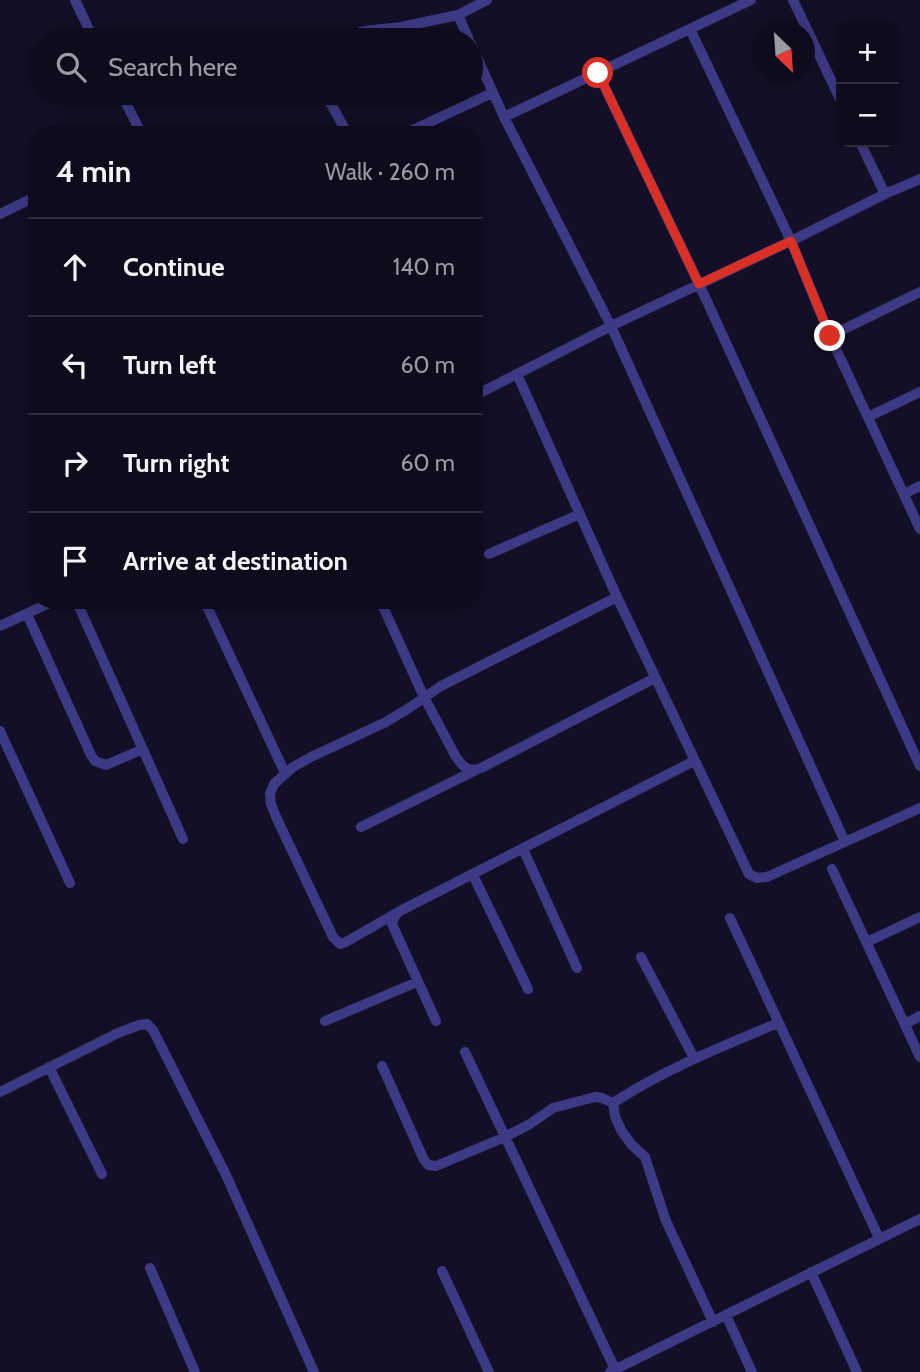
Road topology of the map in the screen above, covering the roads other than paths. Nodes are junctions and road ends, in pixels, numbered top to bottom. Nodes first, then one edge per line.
1 (75, 0) edge
2 (487, 0) edge
3 (751, 0) edge
4 (793, 0) edge
5 (458, 15) junction
6 (88, 28) edge
7 (390, 28) edge
8 (464, 28) edge
9 (690, 29) junction
10 (483, 72) edge
11 (598, 73) junction
12 (836, 90) edge
13 (492, 93) junction
14 (483, 97) edge
15 (127, 105) edge
16 (332, 105) edge
17 (466, 105) edge
18 (504, 117) junction
19 (138, 126) edge
20 (343, 126) edge
21 (421, 126) edge
22 (862, 147) edge
23 (920, 179) edge
24 (885, 194) junction
25 (28, 200) edge
26 (0, 214) edge
27 (791, 241) junction
28 (699, 284) junction
29 (920, 292) edge
30 (611, 326) junction
31 (830, 336) junction
32 (517, 374) junction
33 (483, 391) edge
34 (920, 392) edge
35 (868, 417) junction
36 (920, 486) edge
37 (904, 494) junction
38 (580, 514) junction
39 (920, 529) edge
40 (489, 554) dead end
41 (617, 597) junction
42 (37, 609) edge
43 (80, 609) edge
44 (208, 609) edge
45 (384, 609) edge
46 (27, 614) junction
47 (0, 626) edge
48 (655, 678) junction
49 (425, 697) junction
50 (0, 731) edge
51 (143, 749) junction
52 (694, 761) junction
53 (920, 766) edge
54 (476, 770) junction
55 (285, 774) junction
56 (920, 808) edge
57 (361, 827) dead end
58 (183, 839) dead end
59 (845, 842) junction
60 (523, 849) junction
61 (832, 869) dead end
62 (473, 875) junction
63 (69, 883) dead end
64 (400, 911) junction
65 (920, 917) edge
66 (730, 918) dead end
67 (867, 942) junction
68 (641, 957) dead end
69 (577, 968) dead end
70 (417, 982) junction
71 (528, 989) dead end
72 (920, 1016) edge
73 (325, 1021) dead end
74 (436, 1021) dead end
75 (778, 1023) junction
76 (905, 1024) junction
77 (465, 1052) dead end
78 (920, 1057) edge
79 (694, 1058) junction
80 (382, 1066) dead end
81 (49, 1067) junction
82 (0, 1091) edge
83 (613, 1103) junction
84 (505, 1137) junction
85 (102, 1174) dead end
86 (920, 1219) edge
87 (879, 1238) junction
88 (150, 1268) dead end
89 (442, 1271) dead end
90 (811, 1272) junction
91 (726, 1315) junction
92 (713, 1322) junction
93 (612, 1371) edge
94 (195, 1372) edge
95 (314, 1372) edge
96 (489, 1372) edge
97 (752, 1372) edge
98 (858, 1372) edge

1 - 6 street
2 - 5 street
3 - 9 street
4 - 12 street
5 - 7 street
5 - 8 street
9 - 11 street
9 - 27 street
10 - 13 street
11 - 18 street
11 - 28 street
13 - 14 street
13 - 18 street
15 - 19 street
16 - 20 street
17 - 21 street
18 - 30 street
22 - 24 street
23 - 24 street
24 - 27 street
25 - 26 street
27 - 28 street
27 - 31 street
28 - 30 street
28 - 53 street
29 - 31 street
30 - 32 street
30 - 59 street
31 - 35 street
32 - 33 street
32 - 38 street
34 - 35 street
35 - 37 street
36 - 37 street
37 - 39 street
38 - 40 street
38 - 41 street
41 - 48 street
41 - 49 street
42 - 46 street
43 - 51 street
44 - 55 street
45 - 49 street
46 - 47 street
46 - 51 street
48 - 52 street
48 - 54 street
49 - 54 street
49 - 55 street
50 - 63 street
51 - 58 street
52 - 59 street
52 - 60 street
54 - 57 street
55 - 64 street
56 - 59 street
60 - 62 street
60 - 69 street
61 - 67 street
62 - 64 street
62 - 71 street
64 - 70 street
65 - 67 street
66 - 75 street
67 - 76 street
68 - 79 street
70 - 73 street
70 - 74 street
72 - 76 street
75 - 79 street
75 - 87 street
76 - 78 street
77 - 84 street
79 - 83 street
80 - 84 street
81 - 82 street
81 - 85 street
81 - 95 street
83 - 84 street
83 - 92 street
84 - 93 street
86 - 87 street
87 - 90 street
88 - 94 street
89 - 96 street
90 - 91 street
90 - 98 street
91 - 92 street
91 - 97 street
92 - 93 street

